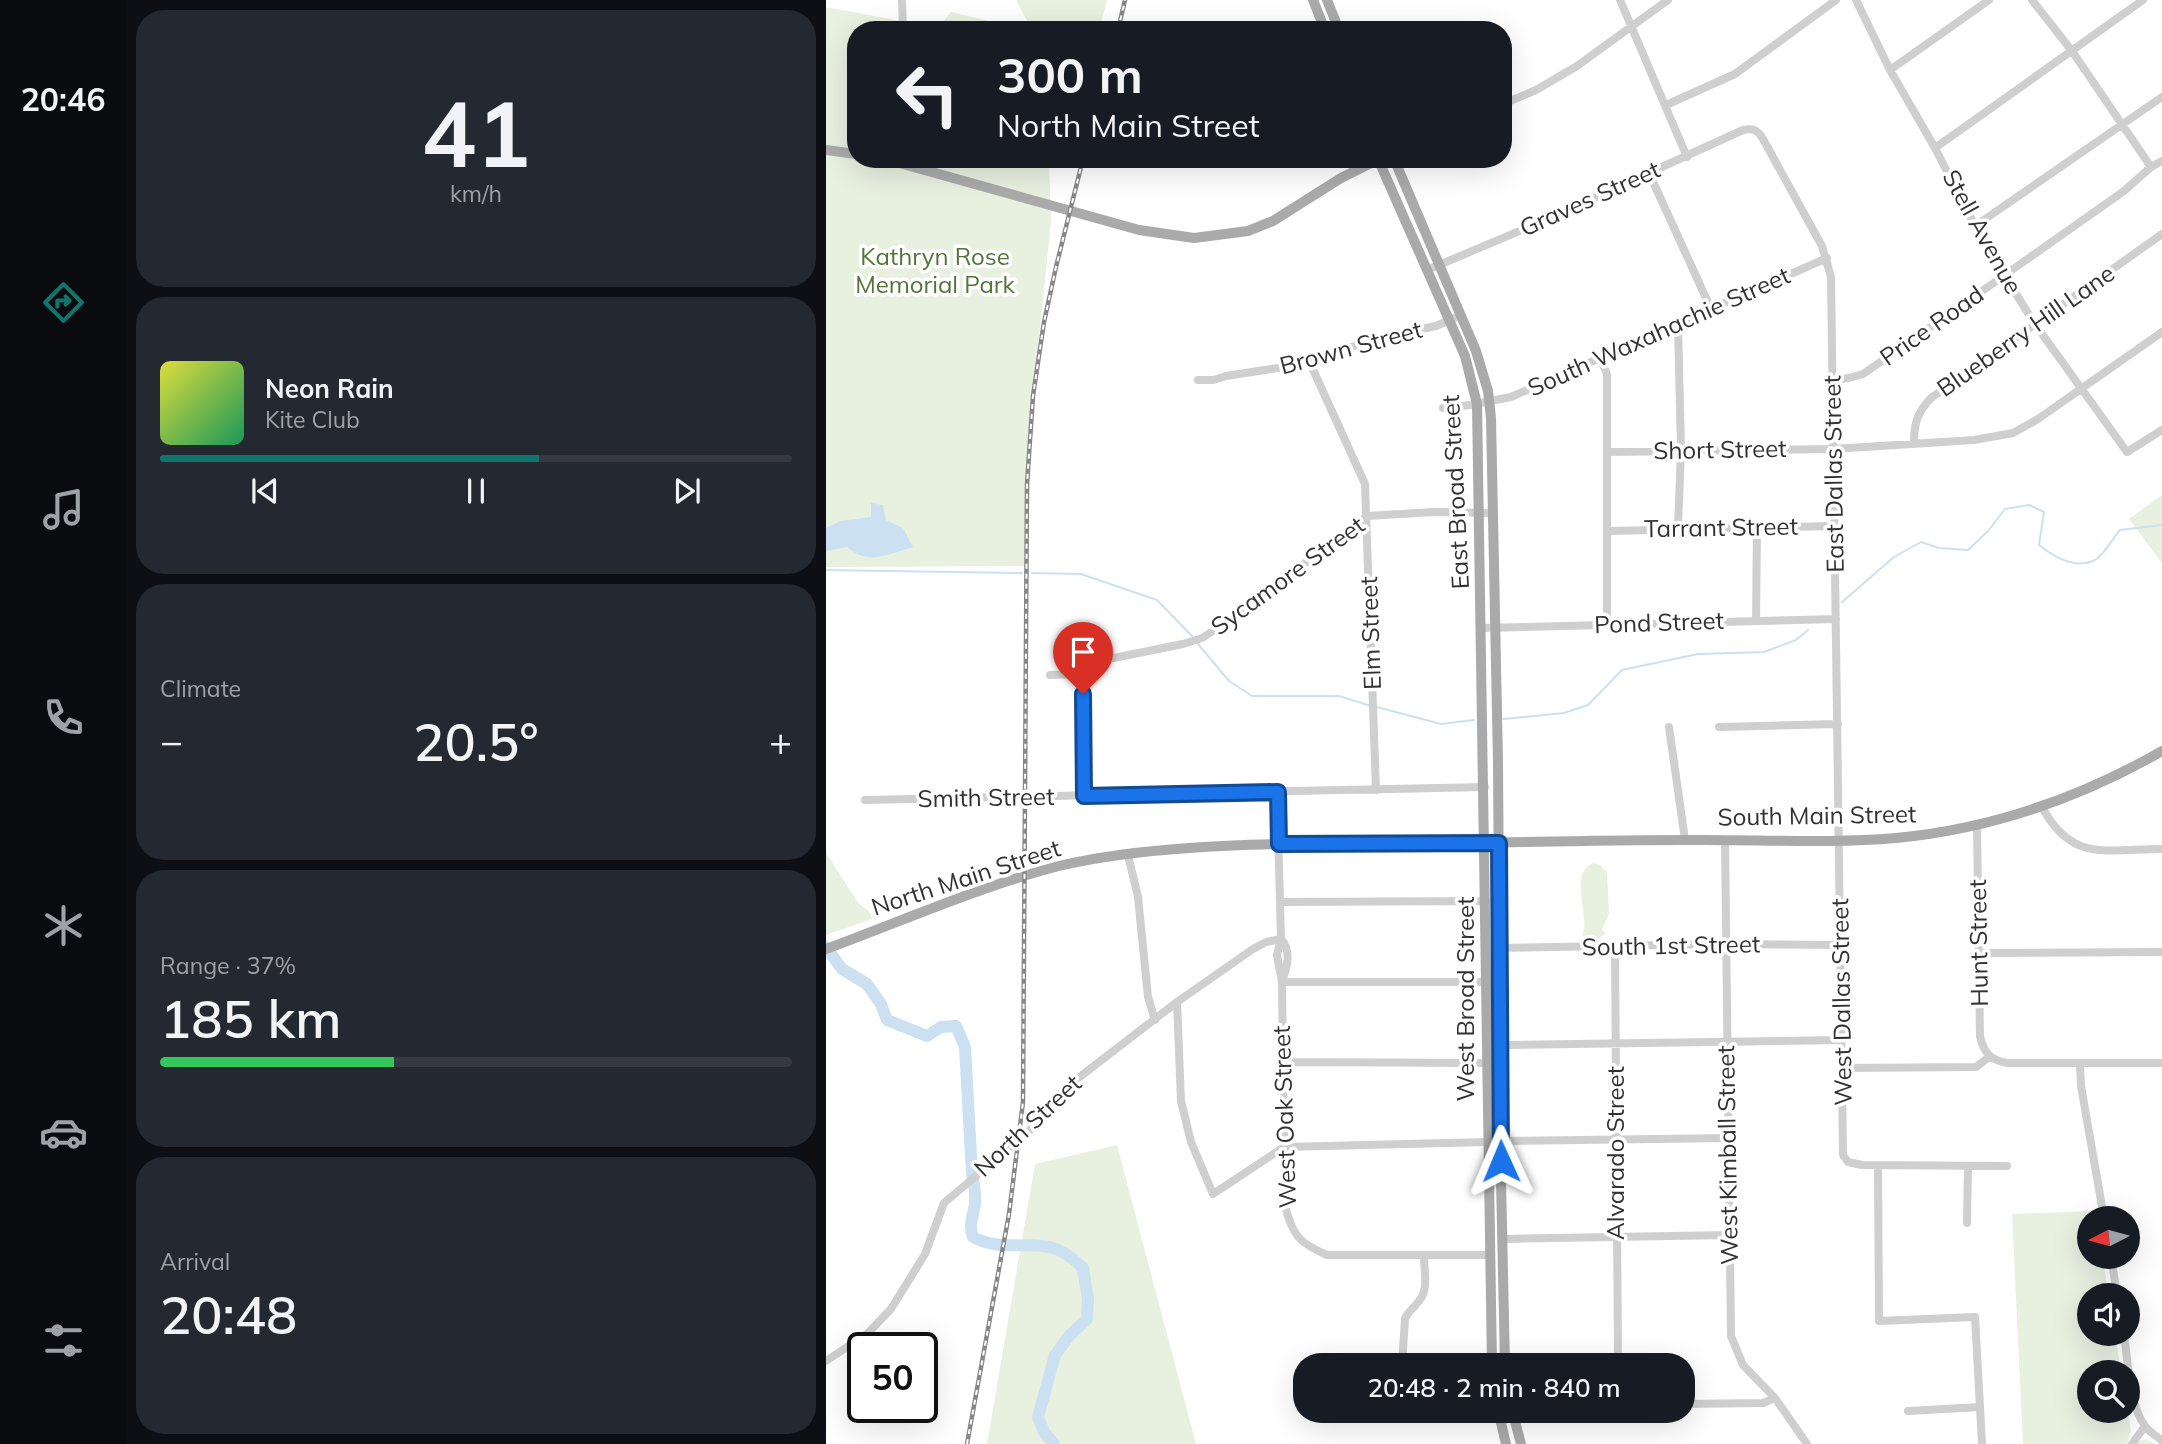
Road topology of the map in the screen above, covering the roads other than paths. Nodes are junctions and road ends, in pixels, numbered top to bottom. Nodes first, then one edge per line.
1 (902, 0) edge
2 (1312, 0) edge
3 (1326, 0) edge
4 (1620, 0) edge
5 (1668, 0) edge
6 (1836, 0) edge
7 (1856, 0) edge
8 (1989, 0) edge
9 (2032, 0) edge
10 (2143, 0) edge
11 (903, 21) edge
12 (1321, 21) edge
13 (1335, 21) edge
14 (1631, 26) junction
15 (2071, 51) junction
16 (1890, 70) junction
17 (2162, 97) edge
18 (1512, 100) edge
19 (1666, 105) junction
20 (2122, 124) junction
21 (1753, 129) joint
22 (1935, 148) junction
23 (826, 150) edge
24 (847, 153) edge
25 (1687, 157) junction
26 (2162, 161) edge
27 (2151, 167) junction
28 (924, 168) edge
29 (1361, 168) edge
30 (1383, 168) edge
31 (1398, 168) edge
32 (1649, 173) junction
33 (1975, 226) junction
34 (2162, 234) edge
35 (1827, 258) junction
36 (1440, 265) junction
37 (1427, 270) junction
38 (2004, 275) junction
39 (1711, 309) junction
40 (1461, 315) junction
41 (1450, 320) junction
42 (1678, 324) junction
43 (2035, 324) junction
44 (2162, 332) edge
45 (1600, 358) junction
46 (1310, 363) junction
47 (1198, 380) dead end
48 (1832, 380) junction
49 (2081, 390) junction
50 (1483, 403) junction
51 (1443, 408) dead end
52 (2162, 430) edge
53 (1914, 443) junction
54 (1833, 449) junction
55 (1681, 450) junction
56 (1607, 452) junction
57 (1494, 513) junction
58 (1481, 514) junction
59 (1367, 516) junction
60 (1834, 526) junction
61 (1757, 527) junction
62 (1678, 528) junction
63 (1608, 531) junction
64 (1836, 619) junction
65 (1756, 621) junction
66 (1607, 624) junction
67 (1482, 628) junction
68 (1495, 628) junction
69 (1083, 674) junction
70 (1050, 675) dead end
71 (1483, 696) junction
72 (1496, 696) junction
73 (1838, 724) junction
74 (1669, 727) dead end
75 (1719, 727) dead end
76 (1484, 747) junction
77 (1497, 747) junction
78 (2162, 751) edge
79 (1485, 787) junction
80 (1376, 790) junction
81 (1278, 792) junction
82 (1084, 796) junction
83 (865, 800) dead end
84 (2042, 807) junction
85 (1977, 826) junction
86 (1685, 840) junction
87 (1725, 840) junction
88 (1840, 841) junction
89 (1485, 843) junction
90 (1499, 843) junction
91 (1279, 844) junction
92 (2162, 849) edge
93 (1128, 855) junction
94 (1486, 901) junction
95 (1280, 902) junction
96 (1281, 939) junction
97 (1726, 944) junction
98 (1842, 945) junction
99 (1615, 946) junction
100 (826, 948) edge
101 (1499, 948) junction
102 (1487, 949) junction
103 (2162, 952) edge
104 (1979, 953) junction
105 (1282, 982) junction
106 (1486, 982) junction
107 (1177, 1002) junction
108 (1155, 1020) junction
109 (1843, 1040) junction
110 (1615, 1043) junction
111 (1727, 1043) junction
112 (1501, 1045) junction
113 (1989, 1057) junction
114 (1283, 1062) junction
115 (1486, 1063) junction
116 (2080, 1063) junction
117 (2162, 1063) edge
118 (1843, 1068) junction
119 (1729, 1138) junction
120 (1616, 1139) junction
121 (1488, 1142) junction
122 (1501, 1142) junction
123 (1284, 1147) junction
124 (1878, 1165) junction
125 (1968, 1166) junction
126 (2007, 1166) dead end
127 (2102, 1206) edge
128 (1967, 1223) dead end
129 (1730, 1235) junction
130 (1616, 1237) junction
131 (1502, 1239) junction
132 (1496, 1255) junction
133 (1424, 1256) junction
134 (2126, 1346) edge
135 (1403, 1353) edge
136 (1492, 1353) edge
137 (1504, 1353) edge
138 (1618, 1353) edge
139 (826, 1361) edge
140 (1776, 1398) junction
141 (1695, 1404) edge
142 (1980, 1407) junction
143 (1908, 1411) dead end
144 (1501, 1423) edge
145 (1515, 1423) edge
146 (2146, 1426) junction
147 (1516, 1429) junction
148 (1503, 1432) junction
149 (2162, 1441) edge
150 (1506, 1444) edge
151 (1521, 1444) edge
152 (1807, 1444) edge
153 (1982, 1444) edge
154 (2132, 1444) edge

1 - 11 street
2 - 12 main road
3 - 13 main road
4 - 14 street
5 - 14 street
6 - 19 street
7 - 16 street, Stell Avenue
8 - 16 street
9 - 15 street
10 - 15 street
14 - 18 street
14 - 19 street
15 - 20 street
15 - 22 street
16 - 22 street, Stell Avenue
17 - 20 street
19 - 25 street
20 - 27 street
20 - 33 street
21 - 25 street, Graves Street
21 - 35 street, East Dallas Street
22 - 33 street, Stell Avenue
23 - 24 main road
25 - 32 street, Graves Street
26 - 27 street, Price Road
27 - 38 street, Price Road
28 - 29 main road
30 - 37 main road, East Broad Street
31 - 36 main road, East Broad Street
32 - 36 street, Graves Street
32 - 39 street
33 - 38 street, Stell Avenue
34 - 43 street, Blueberry Hill Lane
35 - 39 street, South Waxahachie Street
35 - 48 street, East Dallas Street
36 - 37 street, Graves Street
36 - 40 main road, East Broad Street
37 - 41 main road, East Broad Street
38 - 43 street, Stell Avenue
38 - 48 street, Price Road
39 - 42 street, South Waxahachie Street
40 - 41 street, Brown Street
40 - 50 main road, East Broad Street
41 - 46 street, Brown Street
41 - 50 main road, East Broad Street
42 - 45 street, South Waxahachie Street
42 - 55 street
43 - 49 street, Stell Avenue
43 - 53 street, Blueberry Hill Lane
44 - 49 street, Short Street
45 - 50 street, South Waxahachie Street
45 - 56 street
46 - 47 street, Brown Street
46 - 59 street, Elm Street
48 - 54 street, East Dallas Street
49 - 52 street, Stell Avenue
49 - 53 street, Short Street
50 - 51 street, South Waxahachie Street
50 - 57 main road, East Broad Street
50 - 58 main road, East Broad Street
53 - 54 street, Short Street
54 - 55 street, Short Street
54 - 60 street, East Dallas Street
55 - 56 street, Short Street
55 - 62 street
56 - 63 street
57 - 58 street, Sycamore Street
57 - 68 main road, East Broad Street
58 - 59 street, Sycamore Street
58 - 67 main road, East Broad Street
59 - 69 street, Sycamore Street
59 - 80 street, Elm Street
60 - 61 street, Tarrant Street
60 - 64 street, East Dallas Street
61 - 62 street, Tarrant Street
61 - 65 street
62 - 63 street, Tarrant Street
63 - 66 street
64 - 65 street, Pond Street
64 - 73 street, East Dallas Street
65 - 66 street, Pond Street
66 - 68 street, Pond Street
67 - 68 street, Pond Street
67 - 71 main road, East Broad Street
68 - 72 main road, East Broad Street
69 - 70 street
69 - 82 street
71 - 72 main road
71 - 76 main road, East Broad Street
72 - 77 main road, East Broad Street
73 - 75 street
73 - 88 street, East Dallas Street
74 - 86 street
76 - 77 main road
76 - 79 main road, East Broad Street
77 - 90 main road, East Broad Street
78 - 84 main road, South Main Street
79 - 80 street, Smith Street
79 - 89 main road, East Broad Street
80 - 81 street, Smith Street
81 - 82 street, Smith Street
81 - 91 street, West Oak Street
82 - 83 street, Smith Street
84 - 85 main road, South Main Street
84 - 92 street
85 - 88 main road, South Main Street
85 - 104 street, Hunt Street
86 - 87 main road, South Main Street
86 - 90 main road, South Main Street
87 - 88 main road, South Main Street
87 - 97 street, West Kimball Street
88 - 98 street, West Dallas Street
89 - 90 main road, North Main Street
89 - 91 main road, North Main Street
89 - 94 main road, West Broad Street
90 - 101 main road, West Broad Street
91 - 93 main road, North Main Street
91 - 95 street, West Oak Street
93 - 100 main road, North Main Street
93 - 108 street
94 - 95 street
94 - 102 main road, West Broad Street
95 - 96 street, West Oak Street
96 - 105 street, West Oak Street
96 - 107 street, North Street
97 - 98 street, South 1st Street
97 - 99 street, South 1st Street
97 - 111 street, West Kimball Street
98 - 109 street, West Dallas Street
99 - 101 street, South 1st Street
99 - 110 street, Alvarado Street
101 - 102 main road
101 - 112 main road, West Broad Street
102 - 106 main road, West Broad Street
103 - 104 street
104 - 113 street, Hunt Street
105 - 106 street
105 - 114 street, West Oak Street
106 - 115 main road, West Broad Street
107 - 108 street, North Street
107 - 123 street
108 - 139 street, North Street
109 - 111 street
109 - 118 street, West Dallas Street
110 - 111 street
110 - 112 street
110 - 120 street, Alvarado Street
111 - 119 street, West Kimball Street
112 - 122 main road, West Broad Street
113 - 116 street
113 - 118 street
114 - 115 street
114 - 123 street, West Oak Street
115 - 121 main road, West Broad Street
116 - 117 street
116 - 127 street
118 - 124 street, West Dallas Street
119 - 120 street
119 - 129 street, West Kimball Street
120 - 122 street
120 - 130 street, Alvarado Street
121 - 122 main road
121 - 123 street
121 - 132 main road, West Broad Street
122 - 131 main road, West Broad Street
123 - 133 street, West Oak Street
124 - 125 street
124 - 142 street
125 - 126 street
125 - 128 street
129 - 130 street
129 - 140 street, West Kimball Street
130 - 131 street
130 - 138 street, Alvarado Street
131 - 132 main road, West Broad Street
132 - 133 street
132 - 136 main road, West Broad Street
132 - 137 main road, West Broad Street
133 - 135 street
134 - 146 street
140 - 141 street
140 - 152 street, West Kimball Street
142 - 143 street
142 - 153 street
144 - 148 main road
145 - 147 main road
146 - 149 street
146 - 154 street
147 - 148 main road
147 - 151 main road
148 - 150 main road

